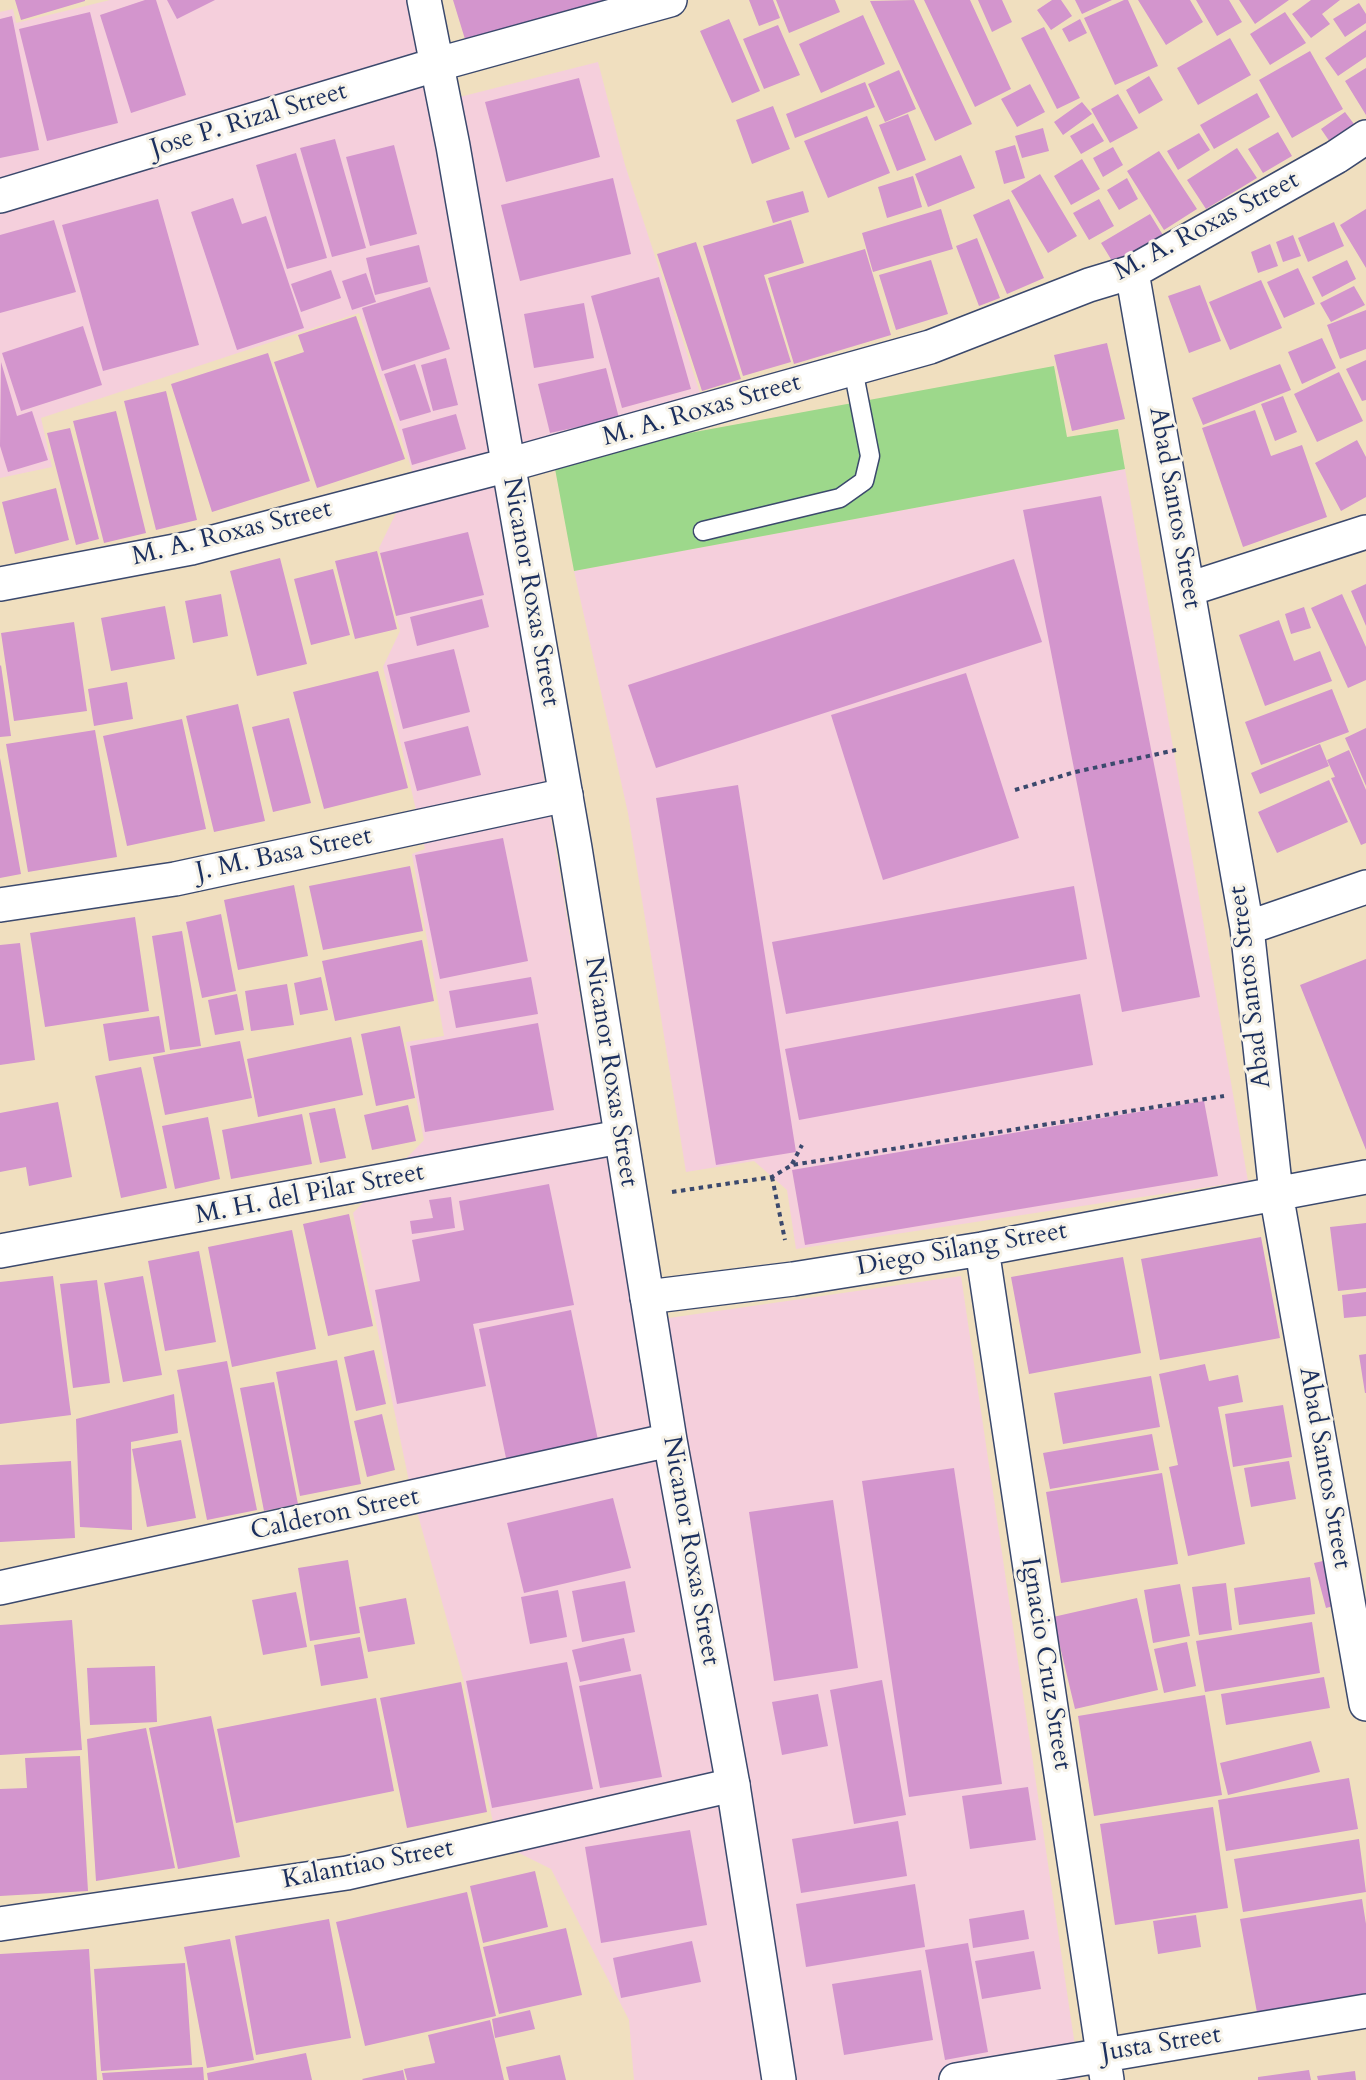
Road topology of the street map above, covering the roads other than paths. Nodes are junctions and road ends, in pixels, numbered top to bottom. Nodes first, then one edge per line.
1 (424, 0) edge
2 (670, 0) edge
3 (435, 65) junction
4 (1366, 137) edge
5 (0, 196) edge
6 (1132, 272) junction
7 (853, 369) junction
8 (508, 465) junction
9 (703, 531) dead end
10 (1366, 532) edge
11 (0, 584) edge
12 (1189, 589) junction
13 (566, 795) junction
14 (1366, 887) edge
15 (0, 905) edge
16 (1247, 928) junction
17 (620, 1137) junction
18 (1366, 1177) edge
19 (1276, 1193) junction
20 (982, 1249) junction
21 (0, 1251) edge
22 (646, 1297) junction
23 (670, 1440) junction
24 (0, 1588) edge
25 (1366, 1704) edge
26 (733, 1785) junction
27 (0, 1924) edge
28 (1366, 2011) edge
29 (1106, 2067) edge
30 (779, 2080) edge
31 (956, 2080) edge

1 - 3 street
2 - 3 street, Jose P. Rizal Street
3 - 5 street, Jose P. Rizal Street
3 - 8 street, Nicanor Roxas Street
4 - 6 street, M. A. Roxas Street
6 - 7 street, M. A. Roxas Street
6 - 12 street, Abad Santos Street
7 - 8 street, M. A. Roxas Street
7 - 9 lane
8 - 11 street, M. A. Roxas Street
8 - 13 street, Nicanor Roxas Street
10 - 12 street
12 - 16 street, Abad Santos Street
13 - 15 street, J. M. Basa Street
13 - 17 street, Nicanor Roxas Street
14 - 16 street
16 - 19 street, Abad Santos Street
17 - 21 street, M. H. del Pilar Street
17 - 22 street, Nicanor Roxas Street
18 - 19 street, Diego Silang Street
19 - 20 street, Diego Silang Street
19 - 25 street, Abad Santos Street
20 - 22 street, Diego Silang Street
20 - 29 street, Ignacio Cruz Street
22 - 23 street, Nicanor Roxas Street
23 - 24 street, Calderon Street
23 - 26 street, Nicanor Roxas Street
26 - 27 street, Kalantiao Street
26 - 30 street, Nicanor Roxas Street
28 - 29 street, Justa Street
29 - 31 street, Justa Street

